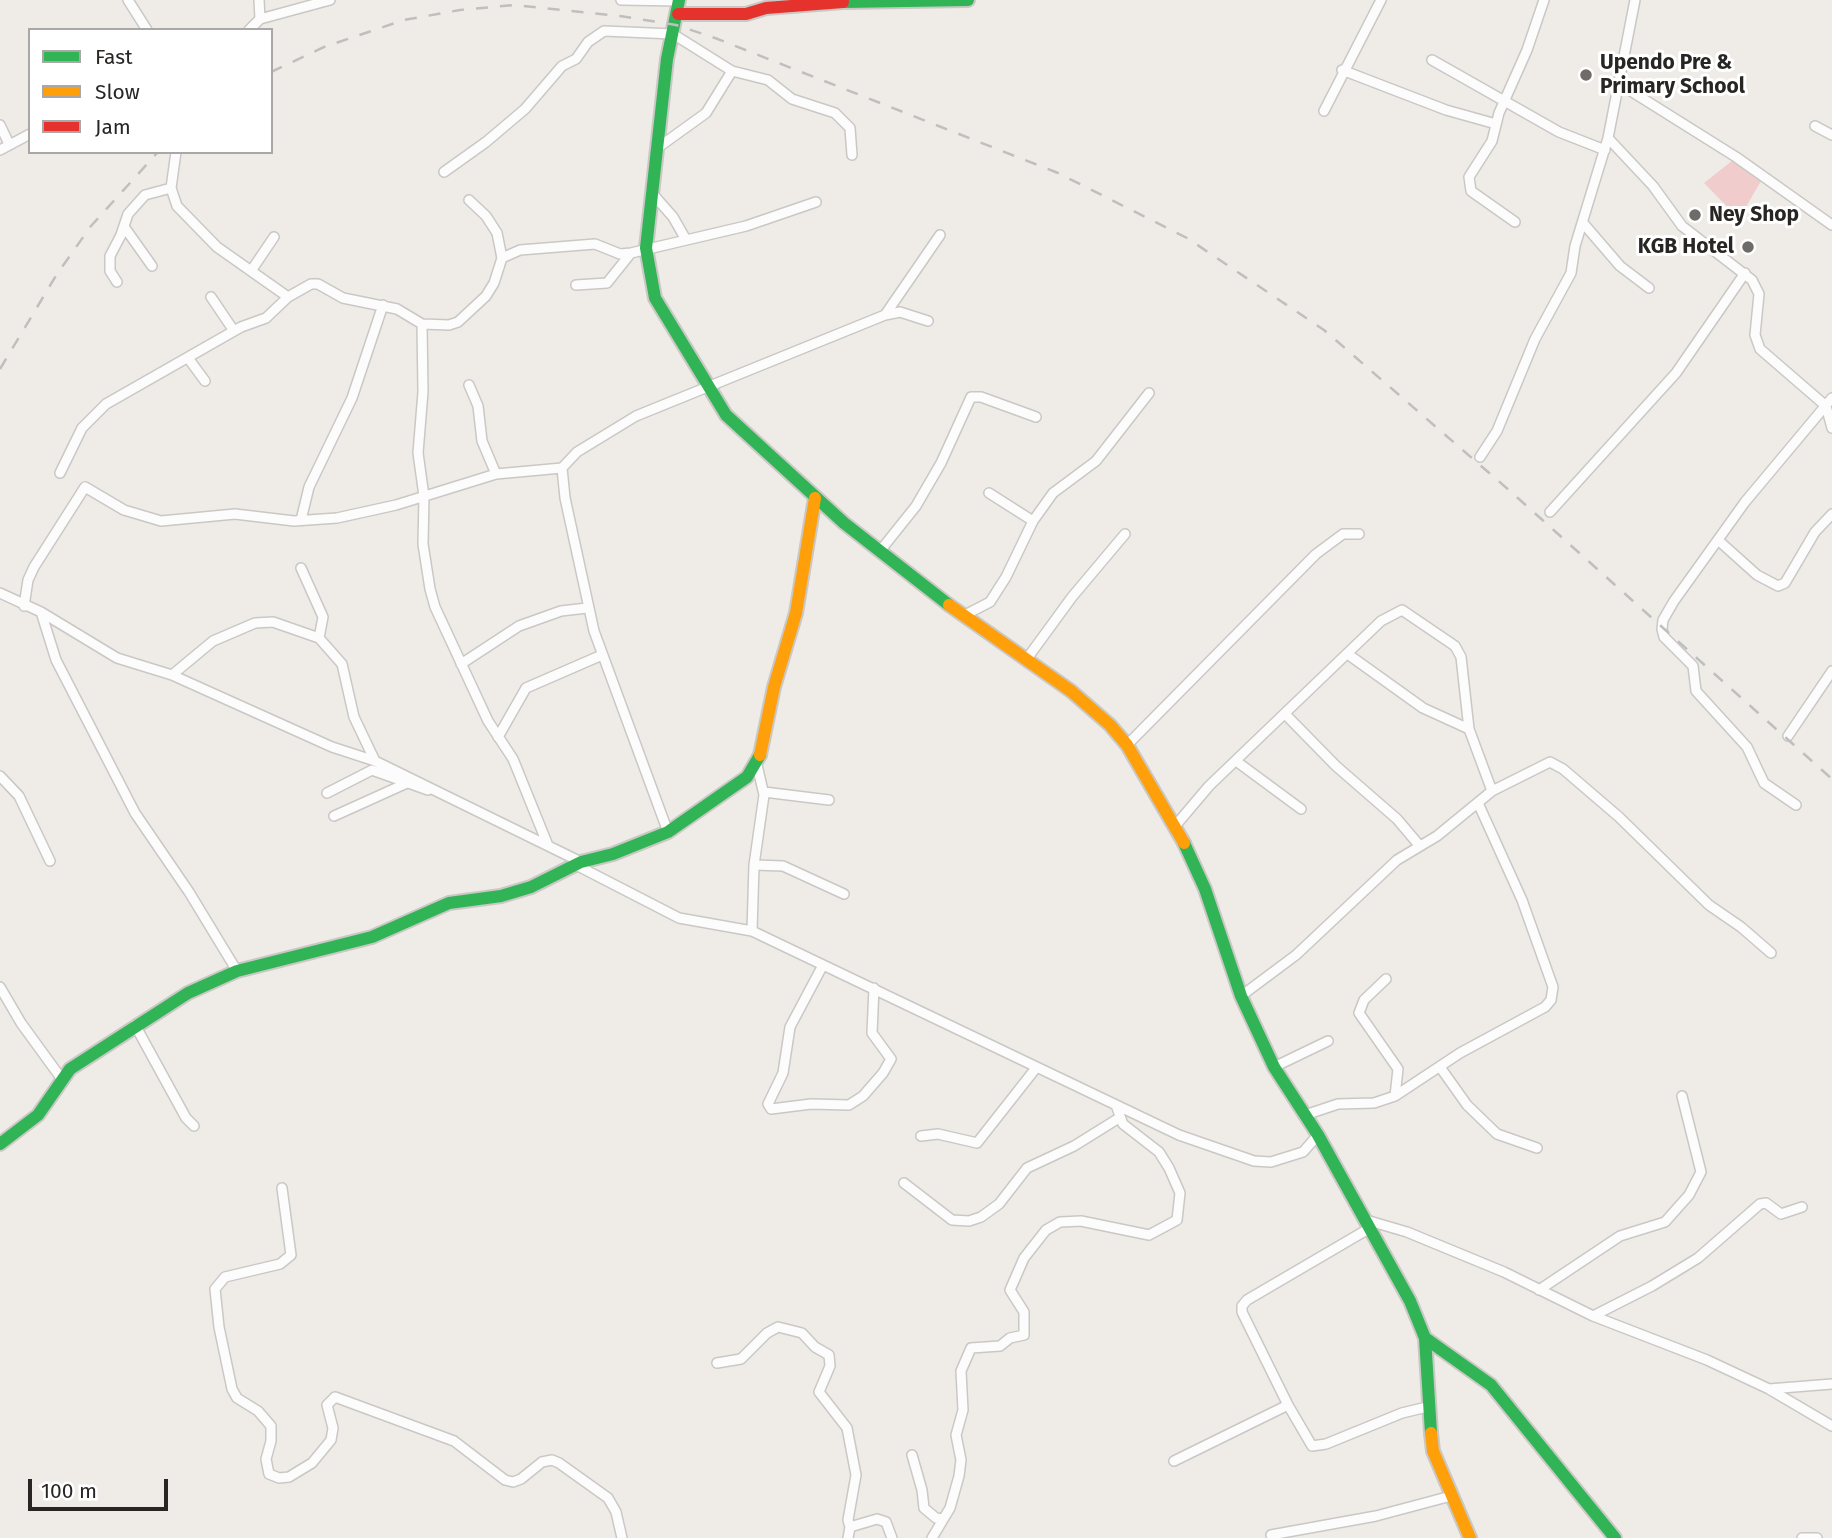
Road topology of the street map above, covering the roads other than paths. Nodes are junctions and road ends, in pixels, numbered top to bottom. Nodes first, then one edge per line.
1 (128, 0) edge
2 (259, 0) edge
3 (330, 0) edge
4 (621, 0) edge
5 (872, 0) edge
6 (968, 0) edge
7 (1381, 0) edge
8 (1544, 0) edge
9 (1635, 0) edge
10 (679, 5) edge
11 (260, 19) junction
12 (146, 28) edge
13 (251, 28) edge
14 (673, 34) junction
15 (1432, 60) dead end
16 (1342, 70) junction
17 (732, 71) junction
18 (1618, 83) junction
19 (1506, 102) junction
20 (1324, 111) dead end
21 (1496, 124) junction
22 (0, 125) edge
23 (1815, 126) dead end
24 (28, 135) edge
25 (1832, 135) edge
26 (1608, 138) junction
27 (4, 147) edge
28 (656, 149) junction
29 (1605, 149) junction
30 (176, 154) edge
31 (852, 155) dead end
32 (444, 172) dead end
33 (171, 188) junction
34 (651, 192) junction
35 (468, 200) dead end
36 (816, 202) dead end
37 (1515, 222) dead end
38 (1583, 223) junction
39 (1832, 225) edge
40 (125, 228) junction
41 (940, 235) dead end
42 (274, 237) dead end
43 (685, 238) junction
44 (646, 248) junction
45 (631, 253) junction
46 (502, 258) junction
47 (152, 266) dead end
48 (251, 271) junction
49 (1745, 273) junction
50 (117, 282) dead end
51 (576, 285) dead end
52 (1649, 288) dead end
53 (211, 297) dead end
54 (288, 297) junction
55 (383, 305) junction
56 (884, 314) junction
57 (928, 321) dead end
58 (422, 324) junction
59 (234, 331) junction
60 (188, 358) junction
61 (205, 381) dead end
62 (469, 385) dead end
63 (705, 385) junction
64 (1149, 393) dead end
65 (1829, 402) edge
66 (1036, 417) dead end
67 (1832, 428) edge
68 (1480, 457) dead end
69 (562, 468) junction
70 (60, 473) dead end
71 (496, 474) junction
72 (989, 493) dead end
73 (424, 496) junction
74 (816, 498) junction
75 (1550, 512) dead end
76 (1832, 514) edge
77 (300, 520) junction
78 (1033, 521) junction
79 (1125, 534) dead end
80 (1359, 534) dead end
81 (1718, 540) junction
82 (880, 551) junction
83 (301, 568) dead end
84 (0, 593) edge
85 (24, 606) junction
86 (587, 608) junction
87 (41, 612) junction
88 (963, 616) junction
89 (319, 638) junction
90 (602, 655) junction
91 (1349, 655) junction
92 (1026, 660) junction
93 (461, 664) junction
94 (1832, 671) edge
95 (172, 675) junction
96 (1286, 715) junction
97 (1469, 729) junction
98 (1788, 736) dead end
99 (498, 737) junction
100 (1128, 745) junction
101 (375, 761) junction
102 (1236, 761) junction
103 (757, 765) junction
104 (0, 776) edge
105 (407, 783) junction
106 (433, 788) junction
107 (1492, 791) junction
108 (764, 792) junction
109 (327, 793) dead end
110 (829, 800) dead end
111 (1478, 803) junction
112 (1796, 805) dead end
113 (1301, 809) dead end
114 (334, 816) dead end
115 (1176, 825) junction
116 (668, 832) junction
117 (547, 843) junction
118 (1419, 845) junction
119 (50, 861) dead end
120 (579, 863) junction
121 (754, 865) junction
122 (844, 894) dead end
123 (752, 931) junction
124 (1771, 953) dead end
125 (823, 965) junction
126 (237, 971) junction
127 (1386, 979) dead end
128 (0, 987) edge
129 (874, 988) junction
130 (1241, 996) junction
131 (135, 1025) junction
132 (1328, 1041) dead end
133 (1274, 1067) junction
134 (1440, 1067) junction
135 (1036, 1068) junction
136 (61, 1077) junction
137 (1395, 1096) junction
138 (1682, 1096) dead end
139 (1117, 1108) junction
140 (1305, 1115) junction
141 (1119, 1118) junction
142 (194, 1126) dead end
143 (1318, 1135) junction
144 (921, 1136) dead end
145 (0, 1144) edge
146 (1537, 1148) dead end
147 (904, 1183) dead end
148 (282, 1188) dead end
149 (1801, 1207) dead end
150 (1368, 1224) junction
151 (1539, 1290) junction
152 (1593, 1316) junction
153 (1425, 1338) junction
154 (717, 1363) dead end
155 (1832, 1384) edge
156 (1769, 1389) junction
157 (1288, 1405) junction
158 (1427, 1407) junction
159 (1832, 1426) edge
160 (912, 1455) dead end
161 (1174, 1461) dead end
162 (1451, 1496) junction
163 (943, 1519) junction
164 (850, 1527) junction
165 (1271, 1535) dead end
166 (622, 1538) edge
167 (848, 1538) edge
168 (892, 1538) edge
169 (932, 1538) edge
170 (1470, 1538) edge
171 (1615, 1538) edge
172 (1802, 1538) edge
173 (1817, 1538) edge

1 - 12 street
2 - 11 street
3 - 11 street
4 - 10 street
5 - 6 main road
5 - 10 main road
7 - 16 street
8 - 19 street
9 - 18 street
10 - 14 main road
11 - 13 street
14 - 17 street
14 - 28 main road
14 - 32 street
15 - 19 street
16 - 20 street
16 - 21 street
17 - 28 street
17 - 31 street
18 - 26 street
18 - 39 street
19 - 21 street
19 - 29 street
21 - 37 street
22 - 27 street
23 - 25 street
24 - 27 street
26 - 29 street
26 - 49 street
28 - 34 main road
29 - 38 street
30 - 33 street
33 - 40 street
33 - 48 street
34 - 43 street
34 - 44 main road
35 - 46 street
36 - 43 street
38 - 52 street
38 - 68 street
40 - 47 street
40 - 50 street
41 - 56 street
42 - 48 street
43 - 44 street
44 - 45 street
44 - 63 main road
45 - 46 street
45 - 51 street
46 - 58 street
48 - 54 street
49 - 65 street
49 - 75 street
53 - 59 street
54 - 55 street
54 - 59 street
55 - 58 street
55 - 77 street
56 - 57 street
56 - 63 street
58 - 73 street
59 - 60 street
60 - 61 street
60 - 70 street
62 - 71 street
63 - 69 street
63 - 74 main road
64 - 78 street
65 - 67 street
65 - 81 street
66 - 82 street
69 - 71 street
69 - 86 street
71 - 73 street
72 - 78 street
73 - 77 street
73 - 93 street
74 - 82 main road
74 - 103 main road
76 - 81 street
77 - 85 street
78 - 88 street
79 - 92 street
80 - 100 street
81 - 112 street
82 - 88 main road
83 - 89 street
84 - 85 street
85 - 87 street
86 - 90 street
86 - 93 street
87 - 95 street
87 - 126 street
88 - 92 main road
89 - 95 street
89 - 101 street
90 - 99 street
90 - 116 street
91 - 96 street
91 - 97 street
91 - 97 street
92 - 100 main road
93 - 99 street
94 - 98 street
95 - 101 street
96 - 102 street
96 - 118 street
97 - 107 street
99 - 117 street
100 - 115 main road
101 - 106 street
102 - 113 street
102 - 115 street
103 - 108 street
103 - 116 main road
104 - 119 street
105 - 106 street
105 - 109 street
105 - 114 street
106 - 117 street
107 - 111 street
107 - 124 street
108 - 110 street
108 - 121 street
111 - 118 street
111 - 134 street
115 - 130 main road
116 - 120 main road
117 - 120 street
118 - 130 street
120 - 123 street
120 - 126 main road
121 - 122 street
121 - 123 street
123 - 125 street
125 - 129 street
125 - 129 street
126 - 131 main road
127 - 137 street
128 - 136 street
129 - 135 street
130 - 133 main road
131 - 136 main road
131 - 142 street
132 - 133 street
133 - 140 main road
134 - 137 street
134 - 146 street
135 - 139 street
135 - 144 street
136 - 145 main road
137 - 140 street
138 - 151 street
139 - 141 street
139 - 143 street
140 - 143 main road
141 - 147 street
141 - 163 street
143 - 150 main road
148 - 166 street
149 - 152 street
150 - 151 street
150 - 153 main road
150 - 157 street
151 - 152 street
152 - 156 street
153 - 158 main road
153 - 171 main road
154 - 164 street
155 - 156 street
156 - 159 street
157 - 158 street
157 - 161 street
158 - 162 main road
160 - 163 street
162 - 165 street
162 - 170 main road
163 - 169 street
164 - 167 street
164 - 168 street
172 - 173 street

